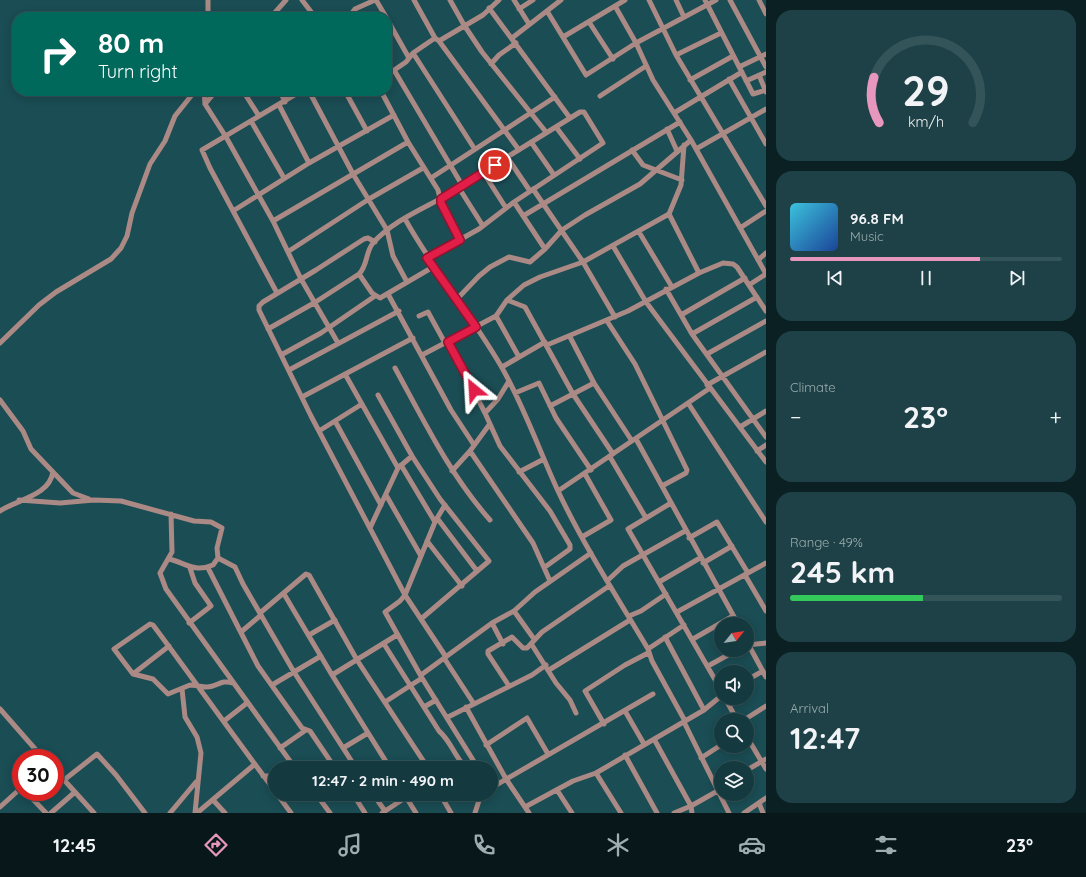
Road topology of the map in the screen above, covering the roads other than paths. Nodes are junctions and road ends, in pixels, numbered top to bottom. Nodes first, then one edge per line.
1 (208, 0) edge
2 (286, 0) edge
3 (302, 0) edge
4 (376, 0) edge
5 (414, 0) edge
6 (450, 0) edge
7 (499, 0) edge
8 (514, 0) edge
9 (533, 0) edge
10 (561, 0) edge
11 (625, 0) edge
12 (649, 0) edge
13 (676, 0) edge
14 (716, 0) edge
15 (730, 0) edge
16 (759, 0) edge
17 (706, 3) edge
18 (615, 6) junction
19 (489, 8) junction
20 (519, 9) junction
21 (546, 11) junction
22 (208, 12) edge
23 (276, 12) edge
24 (311, 12) edge
25 (353, 12) edge
26 (383, 12) edge
27 (766, 14) edge
28 (684, 17) junction
29 (589, 22) junction
30 (529, 24) junction
31 (464, 25) junction
32 (392, 28) edge
33 (662, 29) junction
34 (721, 33) junction
35 (563, 37) junction
36 (512, 38) junction
37 (437, 39) junction
38 (516, 43) junction
39 (636, 43) junction
40 (413, 53) junction
41 (676, 55) junction
42 (763, 55) edge
43 (733, 56) junction
44 (409, 58) junction
45 (613, 59) junction
46 (491, 64) junction
47 (646, 66) junction
48 (766, 67) edge
49 (394, 70) joint
50 (740, 70) junction
51 (766, 72) edge
52 (759, 75) junction
53 (729, 79) junction
54 (690, 80) junction
55 (746, 81) junction
56 (766, 91) edge
57 (191, 96) edge
58 (204, 96) edge
59 (212, 96) edge
60 (246, 96) edge
61 (282, 96) edge
62 (294, 96) edge
63 (312, 96) edge
64 (348, 96) edge
65 (384, 96) edge
66 (600, 96) dead end
67 (555, 97) junction
68 (701, 97) junction
69 (285, 102) junction
70 (205, 104) junction
71 (279, 105) junction
72 (766, 109) edge
73 (531, 112) junction
74 (674, 113) junction
75 (394, 115) junction
76 (259, 116) junction
77 (570, 118) junction
78 (750, 118) junction
79 (251, 121) junction
80 (680, 122) junction
81 (556, 127) junction
82 (505, 129) junction
83 (667, 129) junction
84 (367, 131) junction
85 (546, 132) junction
86 (724, 134) junction
87 (226, 137) junction
88 (691, 140) junction
89 (408, 142) junction
90 (531, 142) junction
91 (766, 144) edge
92 (684, 145) junction
93 (338, 147) junction
94 (474, 148) junction
95 (696, 149) junction
96 (519, 150) junction
97 (632, 150) junction
98 (677, 151) junction
99 (507, 157) junction
100 (580, 158) junction
101 (309, 163) junction
102 (448, 164) junction
103 (424, 168) junction
104 (657, 169) junction
105 (483, 172) junction
106 (353, 174) junction
107 (554, 175) junction
108 (284, 178) junction
109 (430, 178) junction
110 (682, 180) junction
111 (461, 187) junction
112 (532, 190) junction
113 (258, 195) junction
114 (368, 199) junction
115 (441, 199) junction
116 (514, 202) junction
117 (543, 204) junction
118 (766, 206) edge
119 (506, 208) junction
120 (233, 211) junction
121 (766, 211) edge
122 (669, 214) junction
123 (523, 216) junction
124 (405, 219) junction
125 (273, 221) junction
126 (483, 226) junction
127 (740, 228) junction
128 (387, 230) junction
129 (562, 230) junction
130 (639, 232) junction
131 (460, 240) junction
132 (375, 242) junction
133 (612, 246) junction
134 (545, 249) junction
135 (288, 251) junction
136 (766, 253) edge
137 (427, 258) junction
138 (758, 260) junction
139 (583, 262) junction
140 (433, 267) junction
141 (699, 273) junction
142 (359, 274) junction
143 (766, 274) edge
144 (745, 278) junction
145 (301, 279) junction
146 (407, 282) junction
147 (749, 285) junction
148 (669, 288) junction
149 (277, 293) junction
150 (388, 294) junction
151 (375, 296) junction
152 (757, 297) junction
153 (457, 299) junction
154 (507, 300) junction
155 (646, 302) junction
156 (314, 303) junction
157 (766, 311) edge
158 (399, 312) junction
159 (681, 315) junction
160 (419, 316) dead end
161 (496, 316) junction
162 (615, 317) junction
163 (606, 320) junction
164 (766, 321) edge
165 (329, 327) junction
166 (476, 327) junction
167 (268, 329) junction
168 (692, 334) junction
169 (570, 337) junction
170 (413, 338) junction
171 (447, 342) junction
172 (0, 343) edge
173 (338, 343) junction
174 (546, 344) junction
175 (766, 352) edge
176 (707, 354) junction
177 (281, 355) junction
178 (422, 355) junction
179 (519, 357) junction
180 (502, 367) junction
181 (395, 368) dead end
182 (289, 370) junction
183 (345, 374) junction
184 (723, 376) junction
185 (509, 381) junction
186 (594, 383) junction
187 (708, 386) junction
188 (515, 393) junction
189 (573, 394) junction
190 (378, 395) dead end
191 (302, 397) junction
192 (0, 400) edge
193 (688, 403) junction
194 (362, 404) junction
195 (550, 406) junction
196 (766, 411) edge
197 (485, 413) junction
198 (753, 418) junction
199 (335, 421) junction
200 (662, 422) junction
201 (489, 424) junction
202 (740, 427) junction
203 (320, 431) junction
204 (766, 437) edge
205 (634, 440) junction
206 (474, 445) junction
207 (766, 445) edge
208 (470, 451) junction
209 (757, 451) junction
210 (412, 456) junction
211 (612, 456) junction
212 (544, 459) junction
213 (766, 462) edge
214 (399, 466) junction
215 (591, 470) junction
216 (452, 471) junction
217 (53, 472) junction
218 (518, 472) junction
219 (585, 474) junction
220 (662, 486) junction
221 (558, 492) junction
222 (386, 495) junction
223 (19, 500) junction
224 (94, 500) junction
225 (671, 503) junction
226 (445, 505) junction
227 (381, 506) junction
228 (0, 511) edge
229 (171, 514) junction
230 (646, 518) junction
231 (436, 520) junction
232 (490, 520) dead end
233 (766, 522) edge
234 (370, 528) junction
235 (685, 531) junction
236 (582, 537) junction
237 (689, 538) junction
238 (427, 541) junction
239 (732, 546) junction
240 (591, 553) junction
241 (643, 555) junction
242 (421, 556) junction
243 (218, 558) junction
244 (169, 559) junction
245 (701, 561) junction
246 (766, 563) edge
247 (545, 567) junction
248 (190, 568) junction
249 (208, 568) junction
250 (477, 571) junction
251 (746, 574) junction
252 (550, 581) junction
253 (659, 582) junction
254 (608, 583) junction
255 (462, 586) junction
256 (718, 590) junction
257 (284, 594) junction
258 (404, 594) junction
259 (666, 594) junction
260 (514, 611) junction
261 (766, 611) edge
262 (677, 612) junction
263 (261, 614) junction
264 (733, 616) joint
265 (630, 618) junction
266 (421, 619) junction
267 (335, 620) junction
268 (189, 623) junction
269 (492, 623) junction
270 (684, 624) junction
271 (241, 632) junction
272 (309, 635) junction
273 (398, 635) junction
274 (665, 637) junction
275 (534, 639) junction
276 (693, 639) junction
277 (754, 643) edge
278 (766, 643) edge
279 (384, 644) junction
280 (503, 644) junction
281 (532, 645) junction
282 (169, 646) junction
283 (648, 651) junction
284 (754, 655) edge
285 (321, 656) junction
286 (445, 657) junction
287 (724, 657) edge
288 (358, 660) junction
289 (708, 666) junction
290 (547, 668) junction
291 (763, 671) junction
292 (294, 672) junction
293 (133, 674) junction
294 (332, 675) junction
295 (754, 676) edge
296 (421, 677) junction
297 (714, 677) edge
298 (766, 677) edge
299 (233, 683) junction
300 (272, 685) junction
301 (198, 686) junction
302 (410, 686) junction
303 (509, 686) junction
304 (182, 689) junction
305 (653, 694) dead end
306 (436, 700) junction
307 (385, 702) junction
308 (714, 702) edge
309 (247, 703) junction
310 (474, 704) junction
311 (766, 706) edge
312 (424, 707) junction
313 (466, 708) junction
314 (0, 709) edge
315 (704, 710) junction
316 (625, 711) junction
317 (576, 713) dead end
318 (754, 714) edge
319 (448, 717) junction
320 (224, 721) junction
321 (685, 721) junction
322 (604, 724) junction
323 (306, 730) junction
324 (368, 733) junction
325 (654, 739) junction
326 (644, 744) junction
327 (486, 745) junction
328 (754, 746) edge
329 (280, 748) junction
330 (343, 748) junction
331 (35, 749) edge
332 (714, 750) edge
333 (548, 754) junction
334 (625, 755) junction
335 (701, 758) junction
336 (764, 760) edge
337 (290, 761) edge
338 (330, 761) edge
339 (351, 761) edge
340 (386, 761) edge
341 (423, 761) edge
342 (460, 761) edge
343 (474, 761) edge
344 (255, 764) junction
345 (754, 766) edge
346 (766, 769) edge
347 (596, 773) junction
348 (263, 776) junction
349 (268, 776) edge
350 (506, 779) junction
351 (64, 780) joint
352 (197, 780) junction
353 (714, 780) edge
354 (268, 782) edge
355 (498, 784) edge
356 (557, 790) junction
357 (75, 792) junction
358 (714, 793) edge
359 (12, 796) edge
360 (766, 798) edge
361 (213, 800) junction
362 (33, 801) edge
363 (282, 801) edge
364 (321, 801) edge
365 (357, 801) edge
366 (378, 801) edge
367 (399, 801) edge
368 (411, 801) edge
369 (444, 801) edge
370 (479, 801) edge
371 (724, 801) edge
372 (759, 803) junction
373 (691, 806) junction
374 (0, 807) edge
375 (525, 807) junction
376 (42, 812) edge
377 (383, 812) edge
378 (51, 813) edge
379 (94, 813) edge
380 (145, 813) edge
381 (170, 813) edge
382 (196, 813) edge
383 (225, 813) edge
384 (291, 813) edge
385 (330, 813) edge
386 (365, 813) edge
387 (416, 813) edge
388 (451, 813) edge
389 (475, 813) edge
390 (529, 813) edge
391 (572, 813) edge
392 (621, 813) edge
393 (656, 813) edge
394 (674, 813) edge
395 (692, 813) edge
396 (729, 813) edge
397 (744, 813) edge
398 (763, 813) edge

1 - 22 street
2 - 23 street
3 - 24 street
4 - 25 street
4 - 26 street
5 - 37 street
6 - 31 street
7 - 19 street
8 - 20 street
9 - 20 street
10 - 21 street
11 - 18 street
12 - 33 street
13 - 28 street
14 - 17 street
15 - 42 street
16 - 27 street
17 - 28 street
17 - 34 street
18 - 29 street
18 - 39 street
19 - 31 street
19 - 36 street
20 - 30 street
21 - 30 street
21 - 35 street
28 - 33 street
29 - 35 street
29 - 45 street
30 - 36 street
31 - 37 street
31 - 46 street
32 - 44 street
33 - 39 street
33 - 41 street
34 - 41 street
34 - 43 street
35 - 45 street
36 - 38 street
37 - 40 street
37 - 82 street
38 - 46 street
38 - 67 street
39 - 45 street
39 - 47 street
40 - 44 street
40 - 94 street
41 - 54 street
42 - 48 street
42 - 50 street
43 - 50 street
43 - 54 street
44 - 49 street
46 - 73 street
47 - 66 street
47 - 74 street
49 - 102 street
50 - 53 street
50 - 55 street
51 - 52 street
52 - 55 street
52 - 56 street
53 - 68 street
53 - 78 street
54 - 68 street
55 - 56 street
57 - 172 street
58 - 70 street
59 - 70 street
60 - 76 street
61 - 69 street
62 - 69 street
63 - 93 street
64 - 84 street
65 - 75 street
67 - 73 street
67 - 77 street
68 - 74 street
68 - 86 street
69 - 71 street
70 - 87 street
71 - 76 street
71 - 101 street
72 - 78 street
73 - 82 street
73 - 85 street
74 - 80 street
75 - 84 street
75 - 89 street
76 - 79 street
77 - 81 street
77 - 100 street
78 - 86 street
78 - 91 street
79 - 87 street
79 - 108 street
80 - 83 street
80 - 88 street
81 - 85 street
81 - 100 street
82 - 94 street
82 - 96 street
83 - 97 street
83 - 98 street
84 - 93 street
85 - 90 street
86 - 95 street
86 - 118 street
87 - 113 street
87 - 120 street
88 - 92 street
88 - 95 street
89 - 103 street
89 - 106 street
90 - 96 street
90 - 107 street
92 - 98 street
92 - 110 street
93 - 101 street
93 - 106 street
94 - 102 street
95 - 127 street
96 - 99 street
97 - 104 street
97 - 117 street
98 - 104 street
99 - 105 street
99 - 112 street
100 - 107 street
101 - 108 street
102 - 109 street
102 - 111 street
103 - 109 street
103 - 114 street
104 - 110 street
104 - 129 street
105 - 111 street
105 - 119 street
106 - 114 street
106 - 125 street
107 - 112 street
108 - 113 street
109 - 115 street
110 - 122 street
111 - 115 street
111 - 126 street
112 - 116 street
112 - 117 street
113 - 120 street
113 - 125 street
114 - 128 street
114 - 135 street
115 - 124 street
115 - 131 street
116 - 119 street
116 - 123 street
117 - 123 street
117 - 129 street
119 - 126 street
120 - 149 street
121 - 127 street
122 - 130 street
122 - 141 street
123 - 134 street
124 - 128 street
124 - 137 street
125 - 135 street
126 - 131 street
127 - 138 street
128 - 132 street
128 - 146 street
129 - 134 street
129 - 139 street
130 - 133 street
130 - 148 street
131 - 137 street
132 - 142 street
132 - 145 street
133 - 139 street
133 - 155 street
134 - 153 street
135 - 145 street
136 - 138 street
137 - 140 street
138 - 143 street
139 - 154 street
139 - 162 street
140 - 146 street
140 - 153 street
141 - 144 street
141 - 148 street
142 - 151 street
142 - 156 street
143 - 147 street
144 - 147 street
144 - 159 street
145 - 149 street
145 - 156 street
146 - 150 street
147 - 152 street
148 - 155 street
148 - 159 street
149 - 167 street
150 - 151 street
150 - 158 street
151 - 165 street
152 - 157 street
152 - 168 street
153 - 166 street
154 - 161 street
154 - 174 street
155 - 162 street
155 - 187 street
156 - 165 street
156 - 167 street
158 - 170 street
158 - 173 street
159 - 168 street
160 - 171 street
161 - 166 street
161 - 179 street
162 - 163 street
163 - 169 street
163 - 200 street
164 - 176 street
165 - 173 street
165 - 177 street
166 - 171 street
166 - 180 street
167 - 177 street
168 - 176 street
169 - 174 street
169 - 186 street
170 - 178 street
170 - 183 street
171 - 178 street
171 - 197 street
173 - 182 street
174 - 179 street
174 - 189 street
175 - 184 street
176 - 184 street
177 - 182 street
178 - 206 street
179 - 180 street
180 - 185 street
181 - 216 street
182 - 191 street
183 - 191 street
183 - 194 street
184 - 187 street
184 - 198 street
185 - 188 street
185 - 197 street
186 - 189 street
186 - 205 street
187 - 193 street
187 - 202 street
188 - 195 street
188 - 212 street
189 - 195 street
189 - 211 street
190 - 210 street
191 - 203 street
192 - 217 street
193 - 200 street
193 - 233 street
194 - 199 street
194 - 214 street
195 - 215 street
196 - 198 street
197 - 201 street
198 - 202 street
198 - 204 street
199 - 203 street
199 - 227 street
200 - 205 street
200 - 220 street
201 - 206 street
201 - 218 street
202 - 209 street
203 - 234 street
205 - 211 street
205 - 220 street
206 - 208 street
207 - 209 street
208 - 216 street
208 - 247 street
209 - 213 street
210 - 214 street
210 - 226 street
211 - 215 street
211 - 230 street
212 - 218 street
212 - 221 street
214 - 222 street
214 - 231 street
215 - 219 street
216 - 232 street
217 - 223 street
217 - 224 street
218 - 247 street
219 - 221 street
219 - 236 street
220 - 225 street
221 - 236 street
222 - 227 street
222 - 242 street
223 - 224 street
223 - 228 street
224 - 229 street
225 - 230 street
225 - 235 street
226 - 231 street
226 - 250 street
227 - 234 street
229 - 243 street
229 - 244 street
230 - 241 street
231 - 238 street
231 - 250 street
234 - 258 street
235 - 237 street
235 - 241 street
236 - 240 street
237 - 239 street
237 - 245 street
238 - 242 street
238 - 255 street
239 - 245 street
239 - 251 street
240 - 252 street
240 - 254 street
241 - 253 street
241 - 254 street
242 - 258 street
243 - 249 street
243 - 263 street
244 - 248 street
244 - 268 street
245 - 253 street
245 - 256 street
246 - 251 street
247 - 252 street
248 - 249 street
248 - 268 street
249 - 271 street
250 - 255 street
251 - 256 street
251 - 261 street
252 - 260 street
253 - 259 street
254 - 265 street
254 - 275 street
255 - 266 street
256 - 262 street
256 - 264 street
257 - 263 street
257 - 267 street
257 - 272 street
258 - 266 street
258 - 273 street
259 - 262 street
259 - 265 street
260 - 269 street
260 - 275 street
262 - 270 street
263 - 271 street
263 - 292 street
264 - 276 street
265 - 283 street
265 - 290 street
266 - 286 street
267 - 272 street
267 - 288 street
268 - 299 street
269 - 280 street
269 - 286 street
270 - 274 street
270 - 276 street
271 - 300 street
272 - 285 street
273 - 279 street
273 - 296 street
274 - 283 street
274 - 315 street
275 - 281 street
276 - 289 street
277 - 278 street
279 - 288 street
279 - 302 street
280 - 281 street
280 - 303 street
281 - 290 street
282 - 293 street
282 - 293 street
282 - 301 street
283 - 321 street
283 - 322 street
284 - 291 street
285 - 292 street
285 - 294 street
286 - 296 street
286 - 310 street
287 - 289 street
288 - 294 street
288 - 307 street
289 - 297 street
290 - 303 street
290 - 317 street
291 - 295 street
291 - 298 street
292 - 300 street
292 - 330 street
293 - 304 street
294 - 324 street
296 - 302 street
296 - 306 street
299 - 301 street
299 - 309 street
300 - 323 street
301 - 304 street
301 - 320 street
302 - 307 street
302 - 312 street
303 - 310 street
304 - 352 street
305 - 316 street
306 - 312 street
306 - 319 street
307 - 341 street
308 - 315 street
309 - 320 street
309 - 329 street
310 - 313 street
311 - 318 street
312 - 342 street
313 - 319 street
313 - 327 street
314 - 331 street
315 - 321 street
316 - 322 street
316 - 326 street
319 - 343 street
320 - 344 street
321 - 325 street
321 - 335 street
322 - 333 street
323 - 329 street
323 - 338 street
324 - 330 street
324 - 340 street
325 - 326 street
325 - 373 street
326 - 334 street
327 - 333 street
327 - 350 street
328 - 336 street
329 - 337 street
330 - 339 street
332 - 335 street
333 - 350 street
334 - 347 street
334 - 393 street
335 - 353 street
336 - 345 street
336 - 346 street
344 - 348 street
344 - 361 street
347 - 356 street
347 - 392 street
348 - 349 street
348 - 354 street
350 - 355 street
350 - 375 street
351 - 357 street
351 - 380 street
352 - 381 street
352 - 382 street
356 - 375 street
356 - 391 street
357 - 378 street
357 - 379 street
358 - 373 street
359 - 374 street
360 - 372 street
361 - 382 street
361 - 383 street
362 - 376 street
363 - 384 street
364 - 385 street
365 - 386 street
366 - 377 street
367 - 377 street
368 - 387 street
369 - 388 street
370 - 389 street
371 - 396 street
372 - 397 street
372 - 398 street
373 - 394 street
373 - 395 street
375 - 390 street

